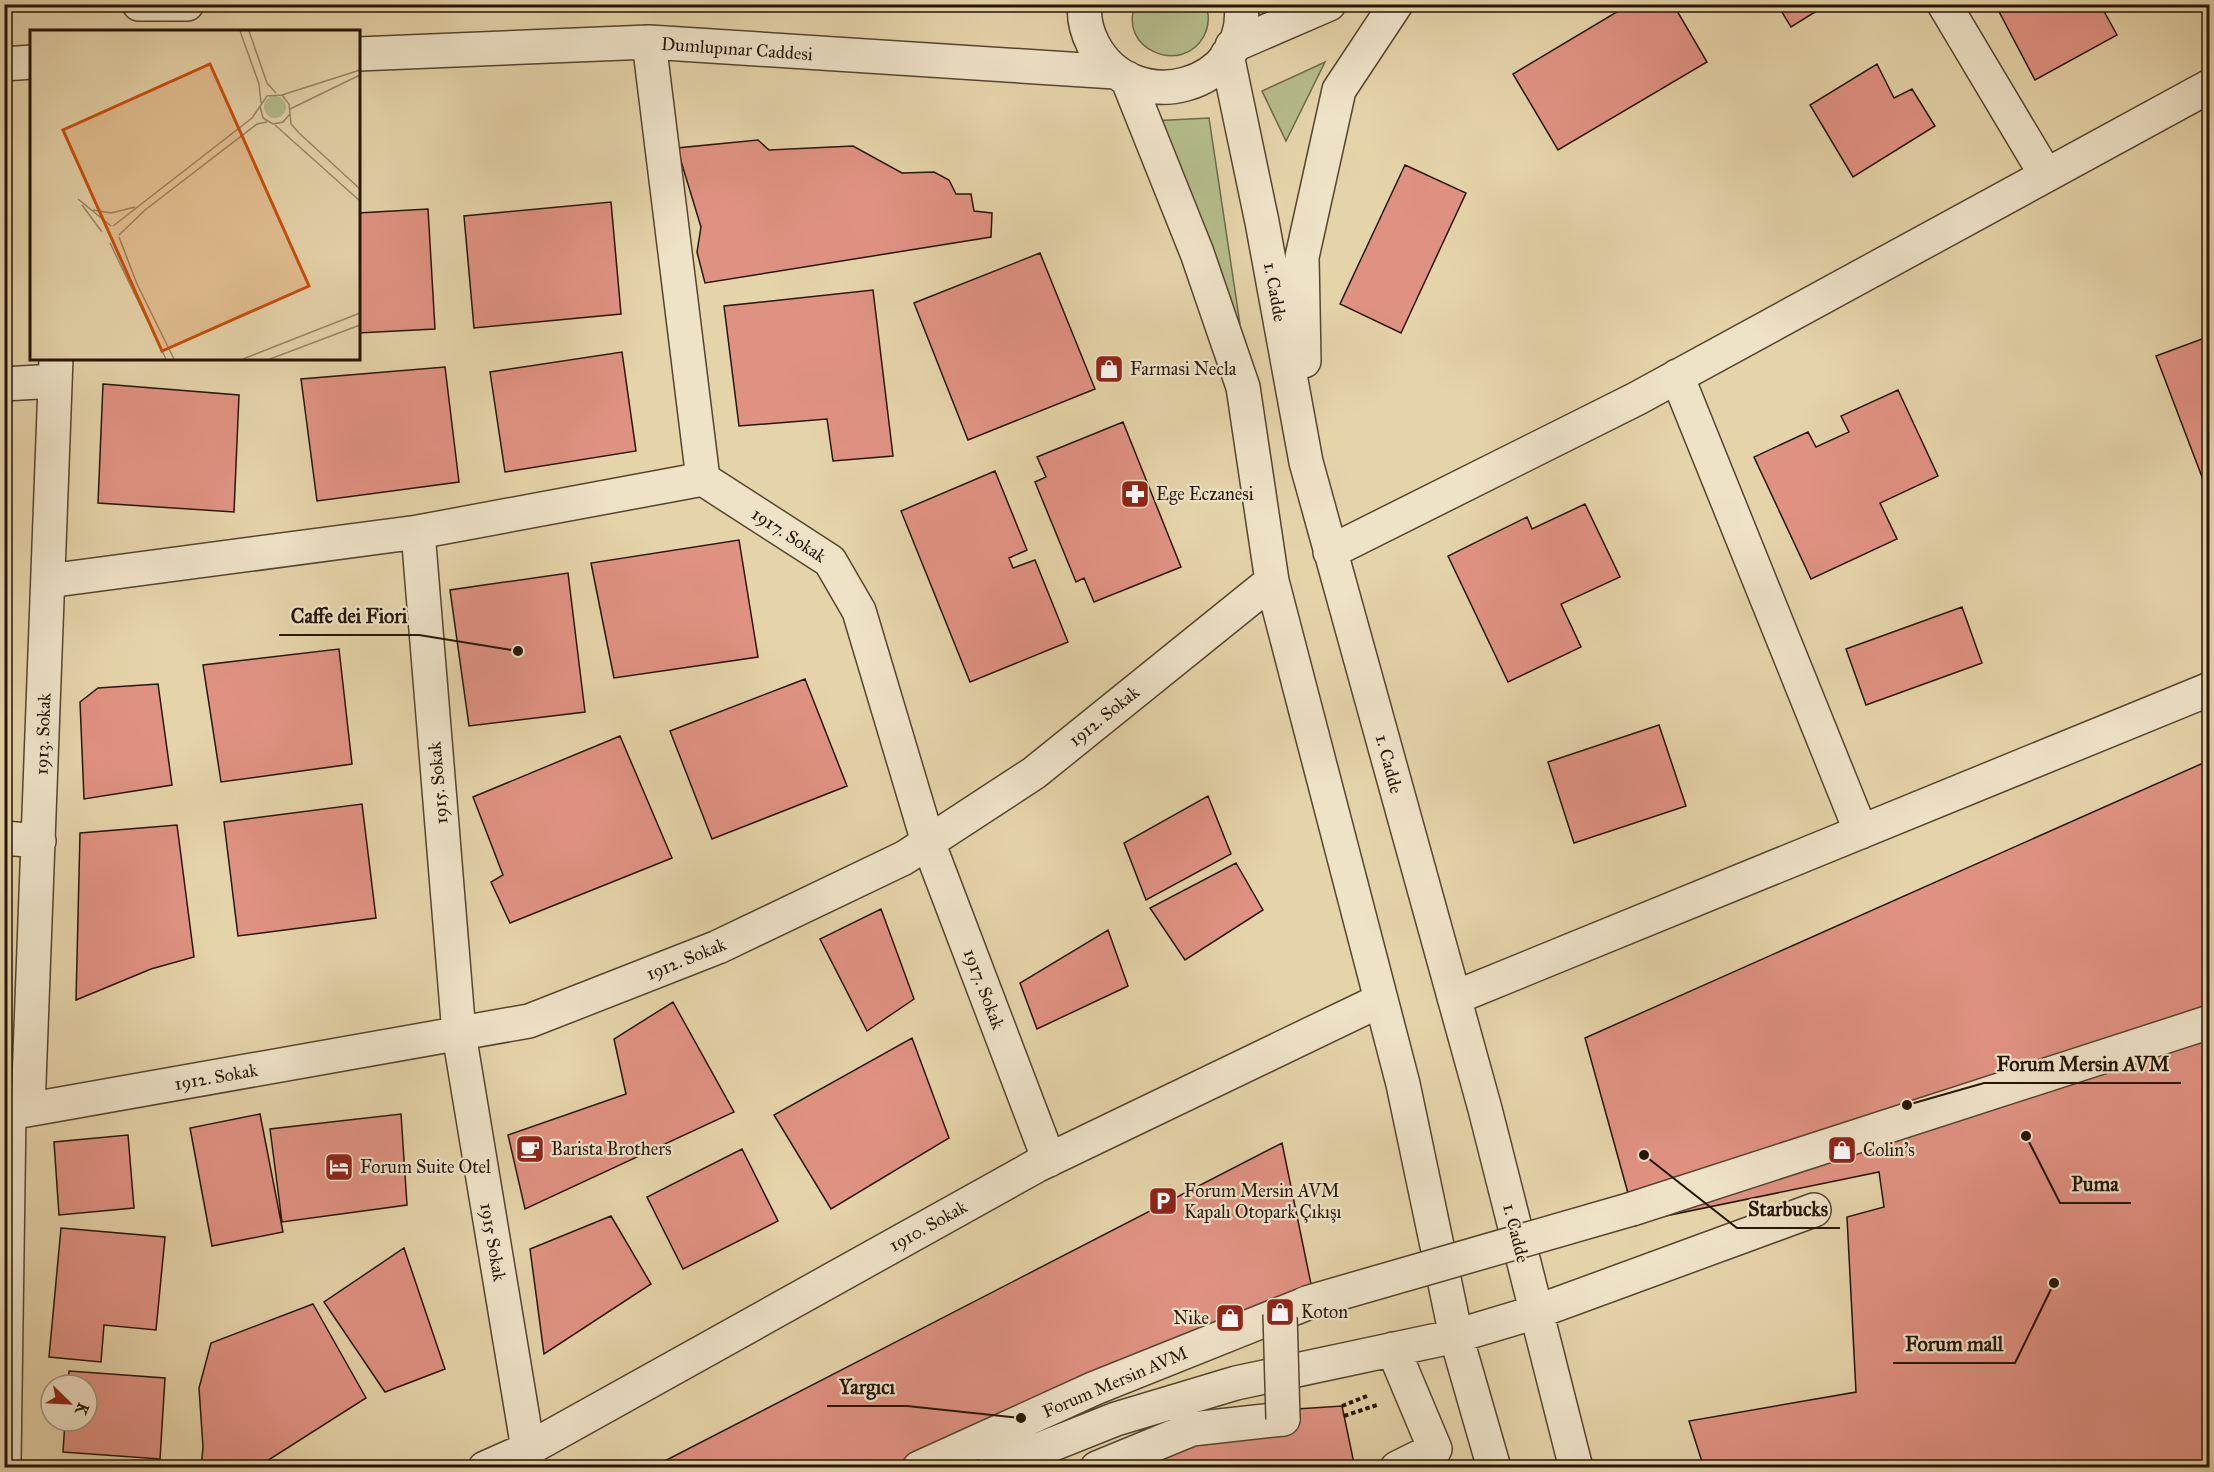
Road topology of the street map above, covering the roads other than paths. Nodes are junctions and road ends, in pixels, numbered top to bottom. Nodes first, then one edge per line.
1 (139, 4) edge
2 (187, 4) edge
3 (1085, 4) edge
4 (1241, 4) edge
5 (1329, 4) edge
6 (1396, 4) edge
7 (1944, 4) edge
8 (649, 42) junction
9 (1230, 50) junction
10 (360, 54) edge
11 (30, 62) edge
12 (4, 64) edge
13 (1121, 75) junction
14 (2210, 86) edge
15 (2046, 175) junction
16 (55, 370) edge
17 (1677, 376) junction
18 (4, 384) edge
19 (1306, 462) junction
20 (703, 479) junction
21 (418, 532) junction
22 (1330, 552) junction
23 (48, 581) junction
24 (1272, 581) junction
25 (2210, 689) edge
26 (1861, 831) junction
27 (4, 838) edge
28 (39, 842) junction
29 (928, 842) junction
30 (1454, 998) junction
31 (1379, 1001) junction
32 (2210, 1022) edge
33 (459, 1034) junction
34 (14, 1112) edge
35 (1049, 1160) junction
36 (1814, 1210) dead end
37 (1293, 1309) junction
38 (1536, 1312) junction
39 (1456, 1336) junction
40 (1393, 1349) junction
41 (529, 1458) edge
42 (4, 1461) edge
43 (485, 1467) edge
44 (919, 1467) edge
45 (993, 1467) edge
46 (1098, 1467) edge
47 (1397, 1467) edge
48 (1494, 1467) edge
49 (1576, 1467) edge

1 - 2 street
3 - 13 street
4 - 9 street
5 - 9 street
6 - 19 street
7 - 15 street
8 - 10 street, Dumlupınar Caddesi
8 - 13 street, Dumlupınar Caddesi
8 - 20 street
9 - 13 street, Dumlupınar Caddesi
9 - 19 street, 1. Cadde
11 - 12 street
13 - 24 street
14 - 15 street
15 - 17 street
16 - 18 street
16 - 23 street, 1913. Sokak
17 - 22 street
17 - 26 street
19 - 22 street, 1. Cadde
20 - 21 street
20 - 29 street, 1917. Sokak
21 - 23 street
21 - 33 street, 1915. Sokak
22 - 30 street, 1. Cadde
23 - 28 street, 1913. Sokak
24 - 29 street, 1912. Sokak
24 - 31 street
25 - 26 street
26 - 30 street
27 - 28 street
28 - 34 street, 1913. Sokak
29 - 33 street, 1912. Sokak
29 - 35 street, 1917. Sokak
30 - 38 street, 1. Cadde
31 - 35 street, 1910. Sokak
31 - 39 street
32 - 37 street, Forum Mersin AVM, bridge
33 - 34 street, 1912. Sokak
33 - 41 street, 1915 Sokak
34 - 42 street, 1913. Sokak
35 - 41 street, 1910. Sokak
36 - 38 street, Forum Mersin AVM
37 - 44 street, Forum Mersin AVM
37 - 46 street, bridge
38 - 39 street, Forum Mersin AVM
38 - 49 street, 1. Cadde
39 - 40 street, Forum Mersin AVM
39 - 48 street
40 - 45 street, Forum Mersin AVM
40 - 47 street
41 - 43 street, 1910. Sokak

